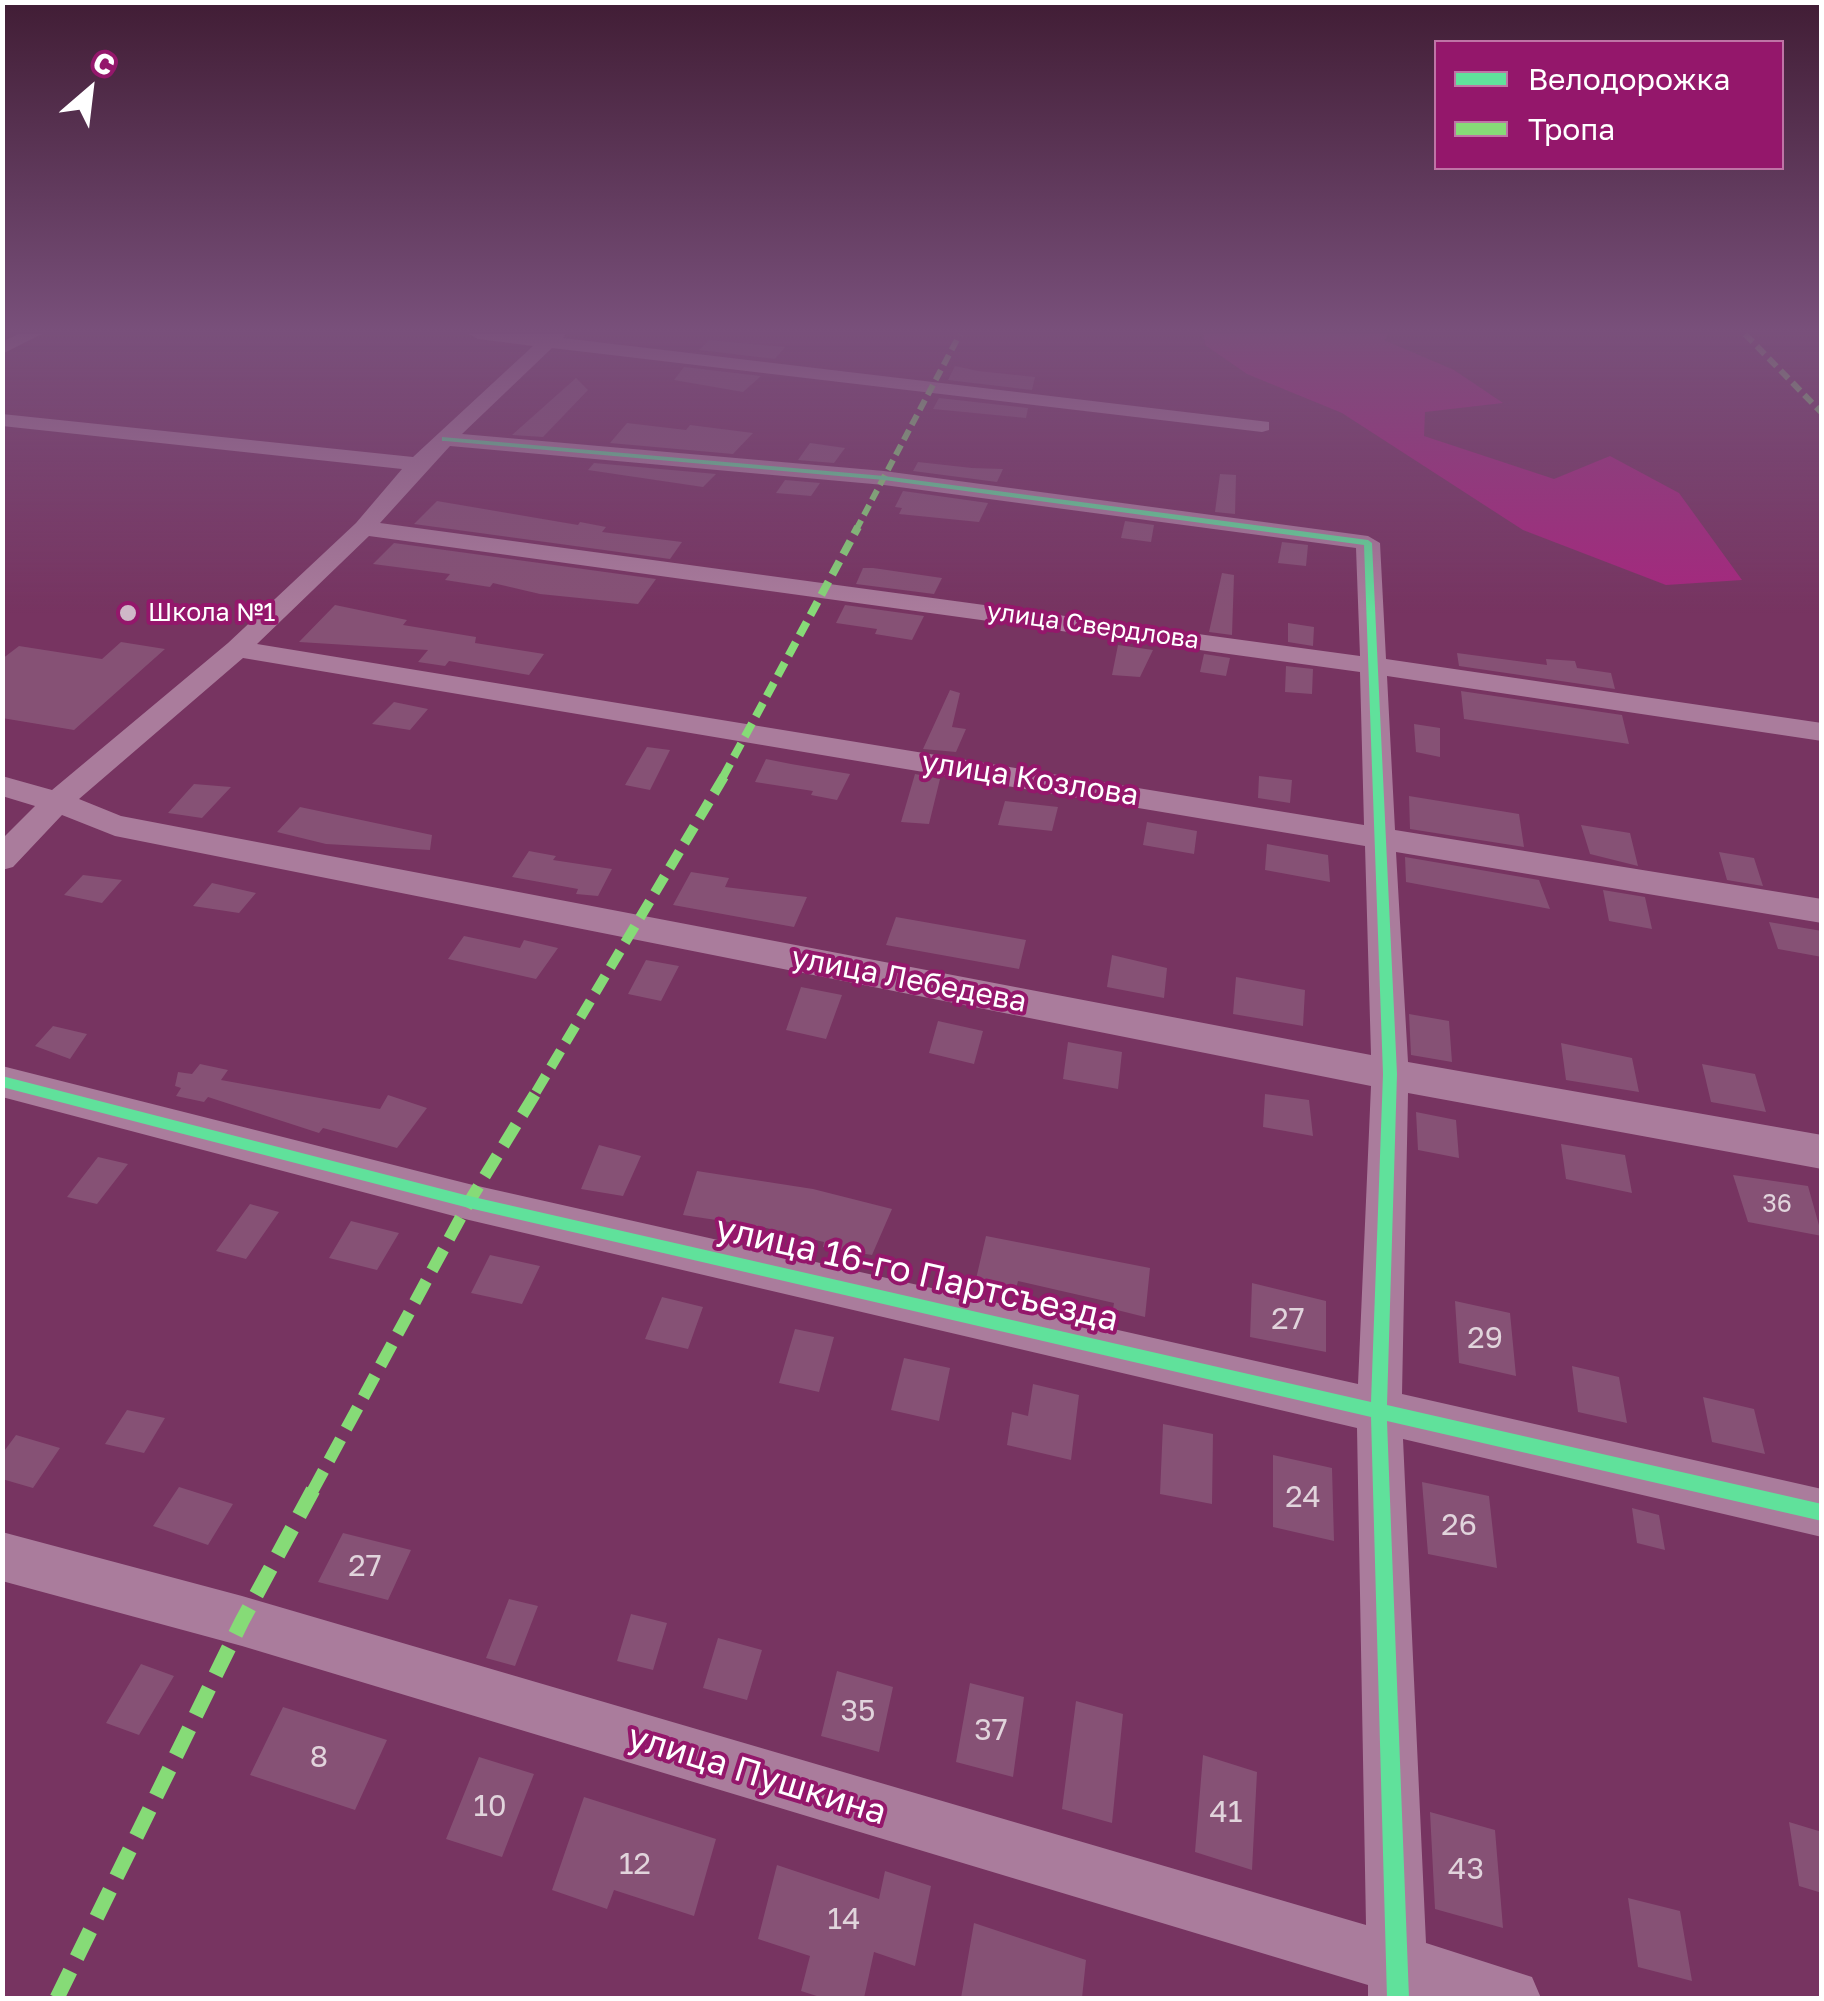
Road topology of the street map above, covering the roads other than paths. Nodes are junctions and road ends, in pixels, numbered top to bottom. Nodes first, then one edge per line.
1 (72, 427) edge
2 (457, 427) edge
3 (445, 439) junction
4 (418, 464) junction
5 (364, 528) junction
6 (237, 649) junction
7 (1373, 666) junction
8 (1822, 732) edge
9 (2, 786) edge
10 (57, 802) junction
11 (1378, 836) junction
12 (2, 859) edge
13 (1822, 911) edge
14 (1390, 1074) junction
15 (2, 1081) edge
16 (1822, 1152) edge
17 (1379, 1411) junction
18 (1822, 1513) edge
19 (2, 1556) edge
20 (1397, 1982) edge
21 (1511, 1998) edge

1 - 4 street
2 - 3 street
3 - 4 street
3 - 7 street
4 - 5 street
5 - 6 street
5 - 7 street, улица Свердлова
6 - 10 street
6 - 11 street, улица Козлова
7 - 8 street, улица Свердлова
7 - 11 street
9 - 10 street, улица Лебедева
10 - 12 street
10 - 14 street, улица Лебедева
11 - 13 street, улица Козлова
11 - 14 street
14 - 16 street, улица Лебедева
14 - 17 street
15 - 17 street, улица 16-го Партсъезда
17 - 18 street, улица 16-го Партсъезда
17 - 20 street
19 - 20 street, улица Пушкина
20 - 21 street, улица Пушкина

